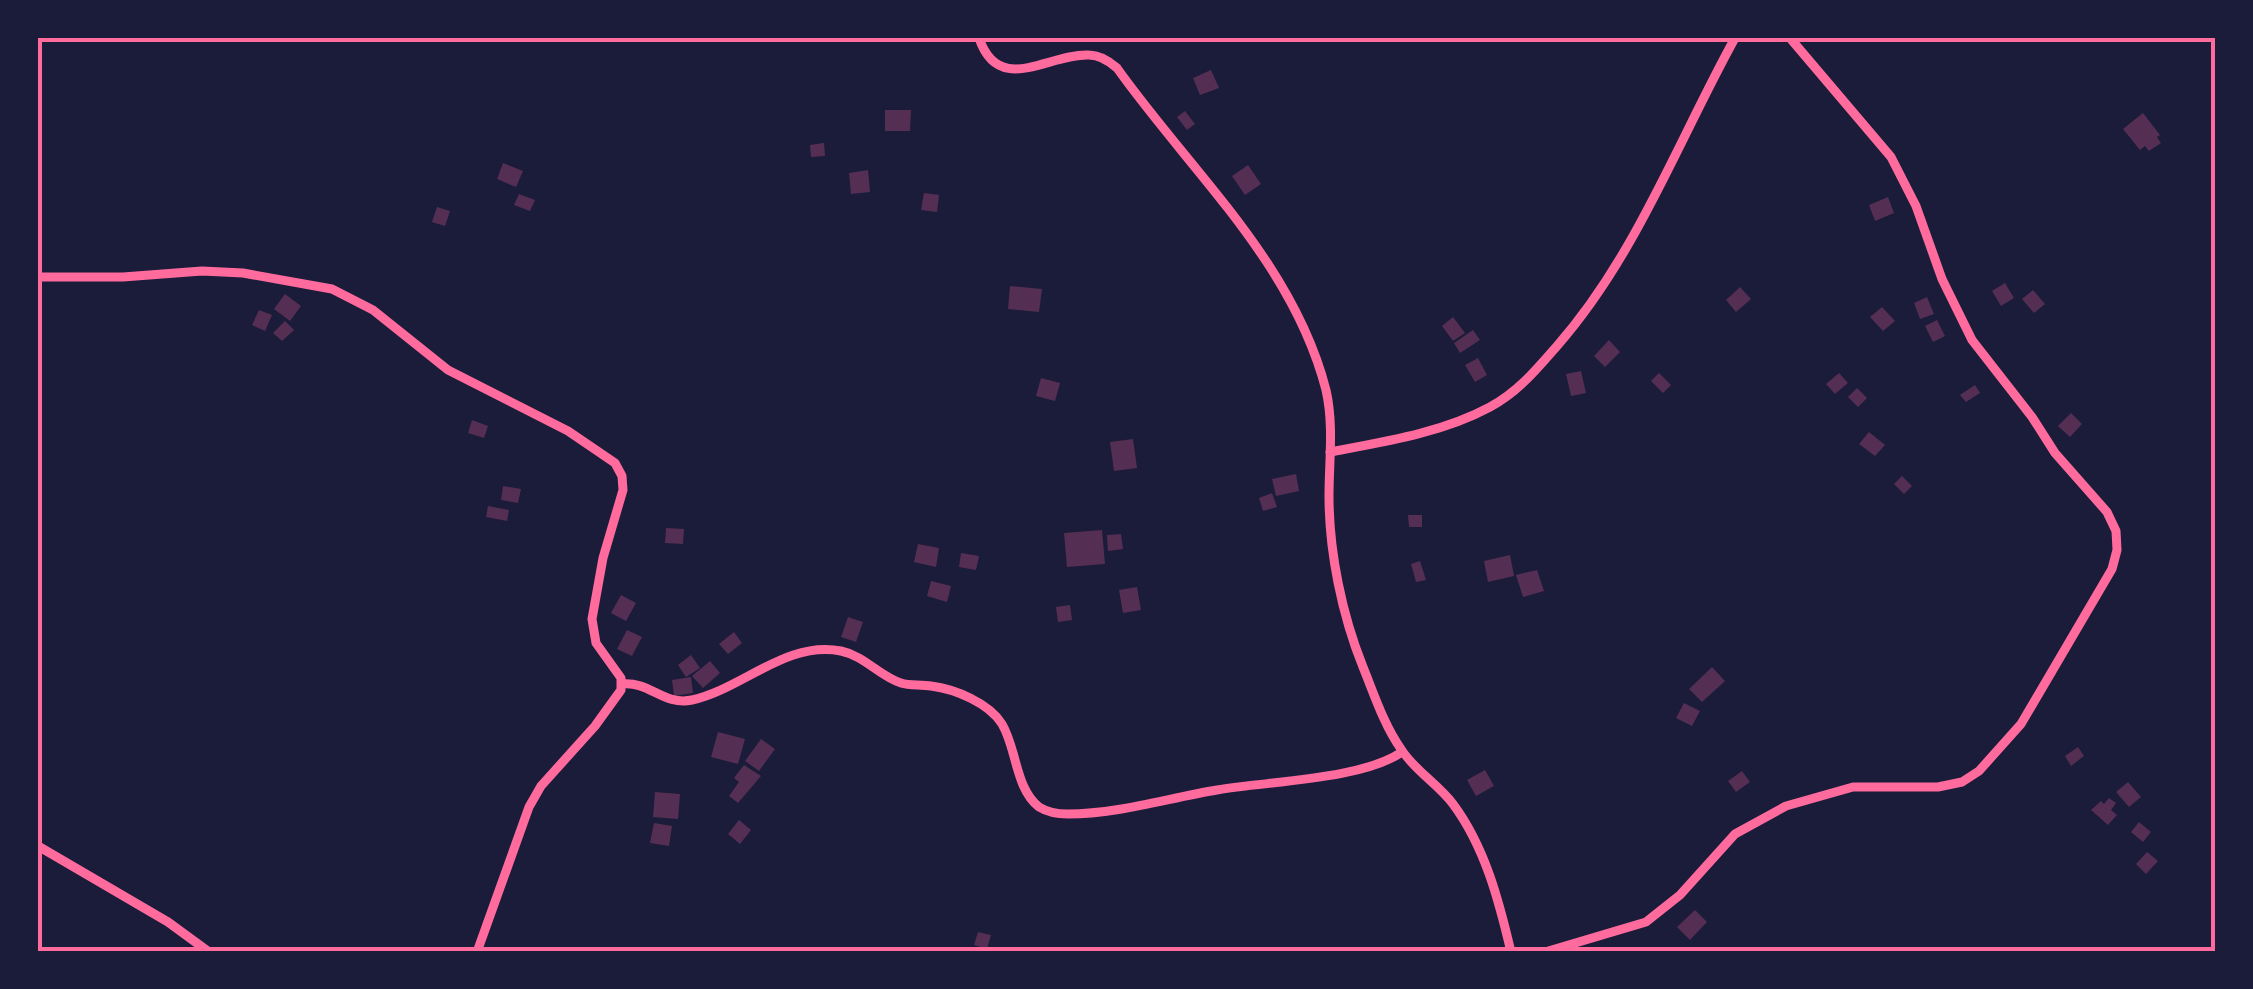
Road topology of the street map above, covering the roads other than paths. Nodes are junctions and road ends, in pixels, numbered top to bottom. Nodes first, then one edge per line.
1 (979, 38) edge
2 (1735, 38) edge
3 (1790, 38) edge
4 (38, 278) edge
5 (1330, 452) junction
6 (622, 684) junction
7 (1402, 752) junction
8 (38, 846) edge
9 (209, 952) edge
10 (476, 952) edge
11 (1511, 952) edge
12 (1545, 952) edge

1 - 5 street
2 - 5 street
3 - 12 street
4 - 6 street
5 - 7 street
6 - 7 street
6 - 10 street
7 - 11 street
8 - 9 street

